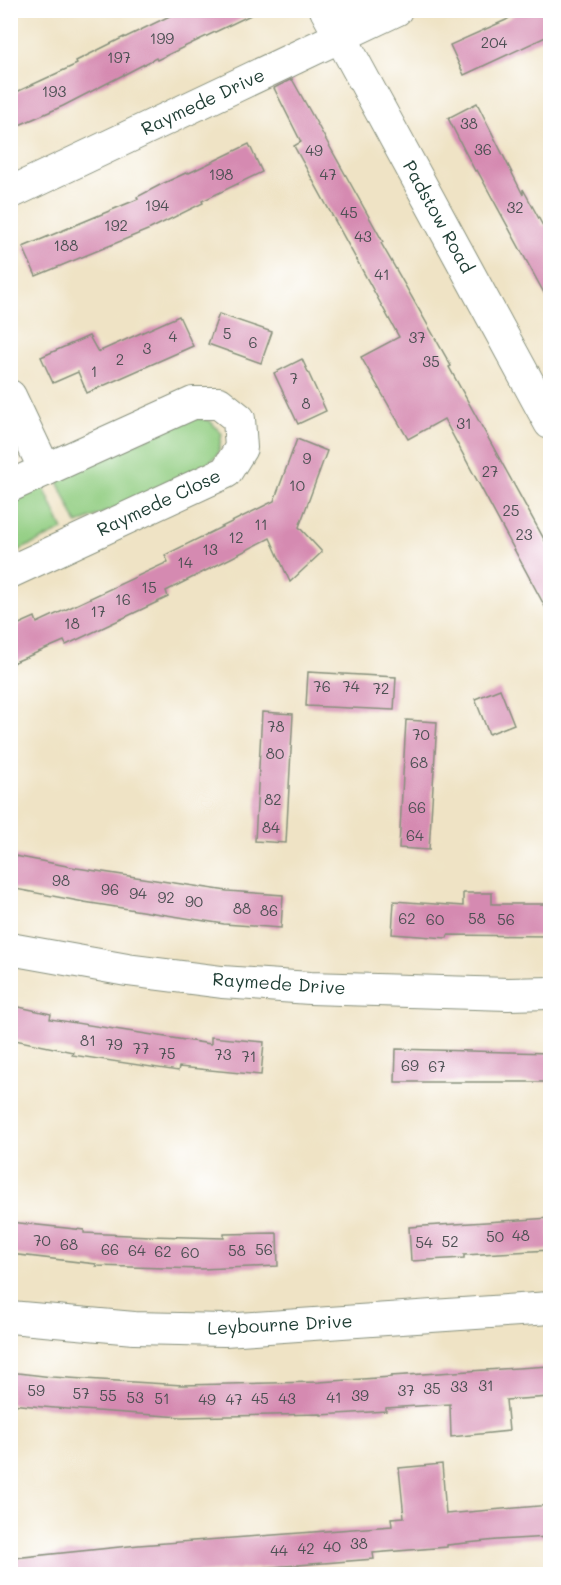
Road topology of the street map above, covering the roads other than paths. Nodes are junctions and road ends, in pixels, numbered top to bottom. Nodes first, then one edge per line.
1 (396, 10) edge
2 (333, 24) edge
3 (10, 193) edge
4 (10, 396) edge
5 (550, 423) edge
6 (45, 470) junction
7 (10, 486) edge
8 (10, 572) edge
9 (10, 950) edge
10 (550, 993) edge
11 (550, 1308) edge
12 (10, 1317) edge

1 - 2 street, Raymede Drive
2 - 3 street, Raymede Drive
2 - 5 street, Padstow Road
4 - 6 street
6 - 7 street, Raymede Close
6 - 8 street, Raymede Close
9 - 10 street, Raymede Drive
11 - 12 street, Leybourne Drive

